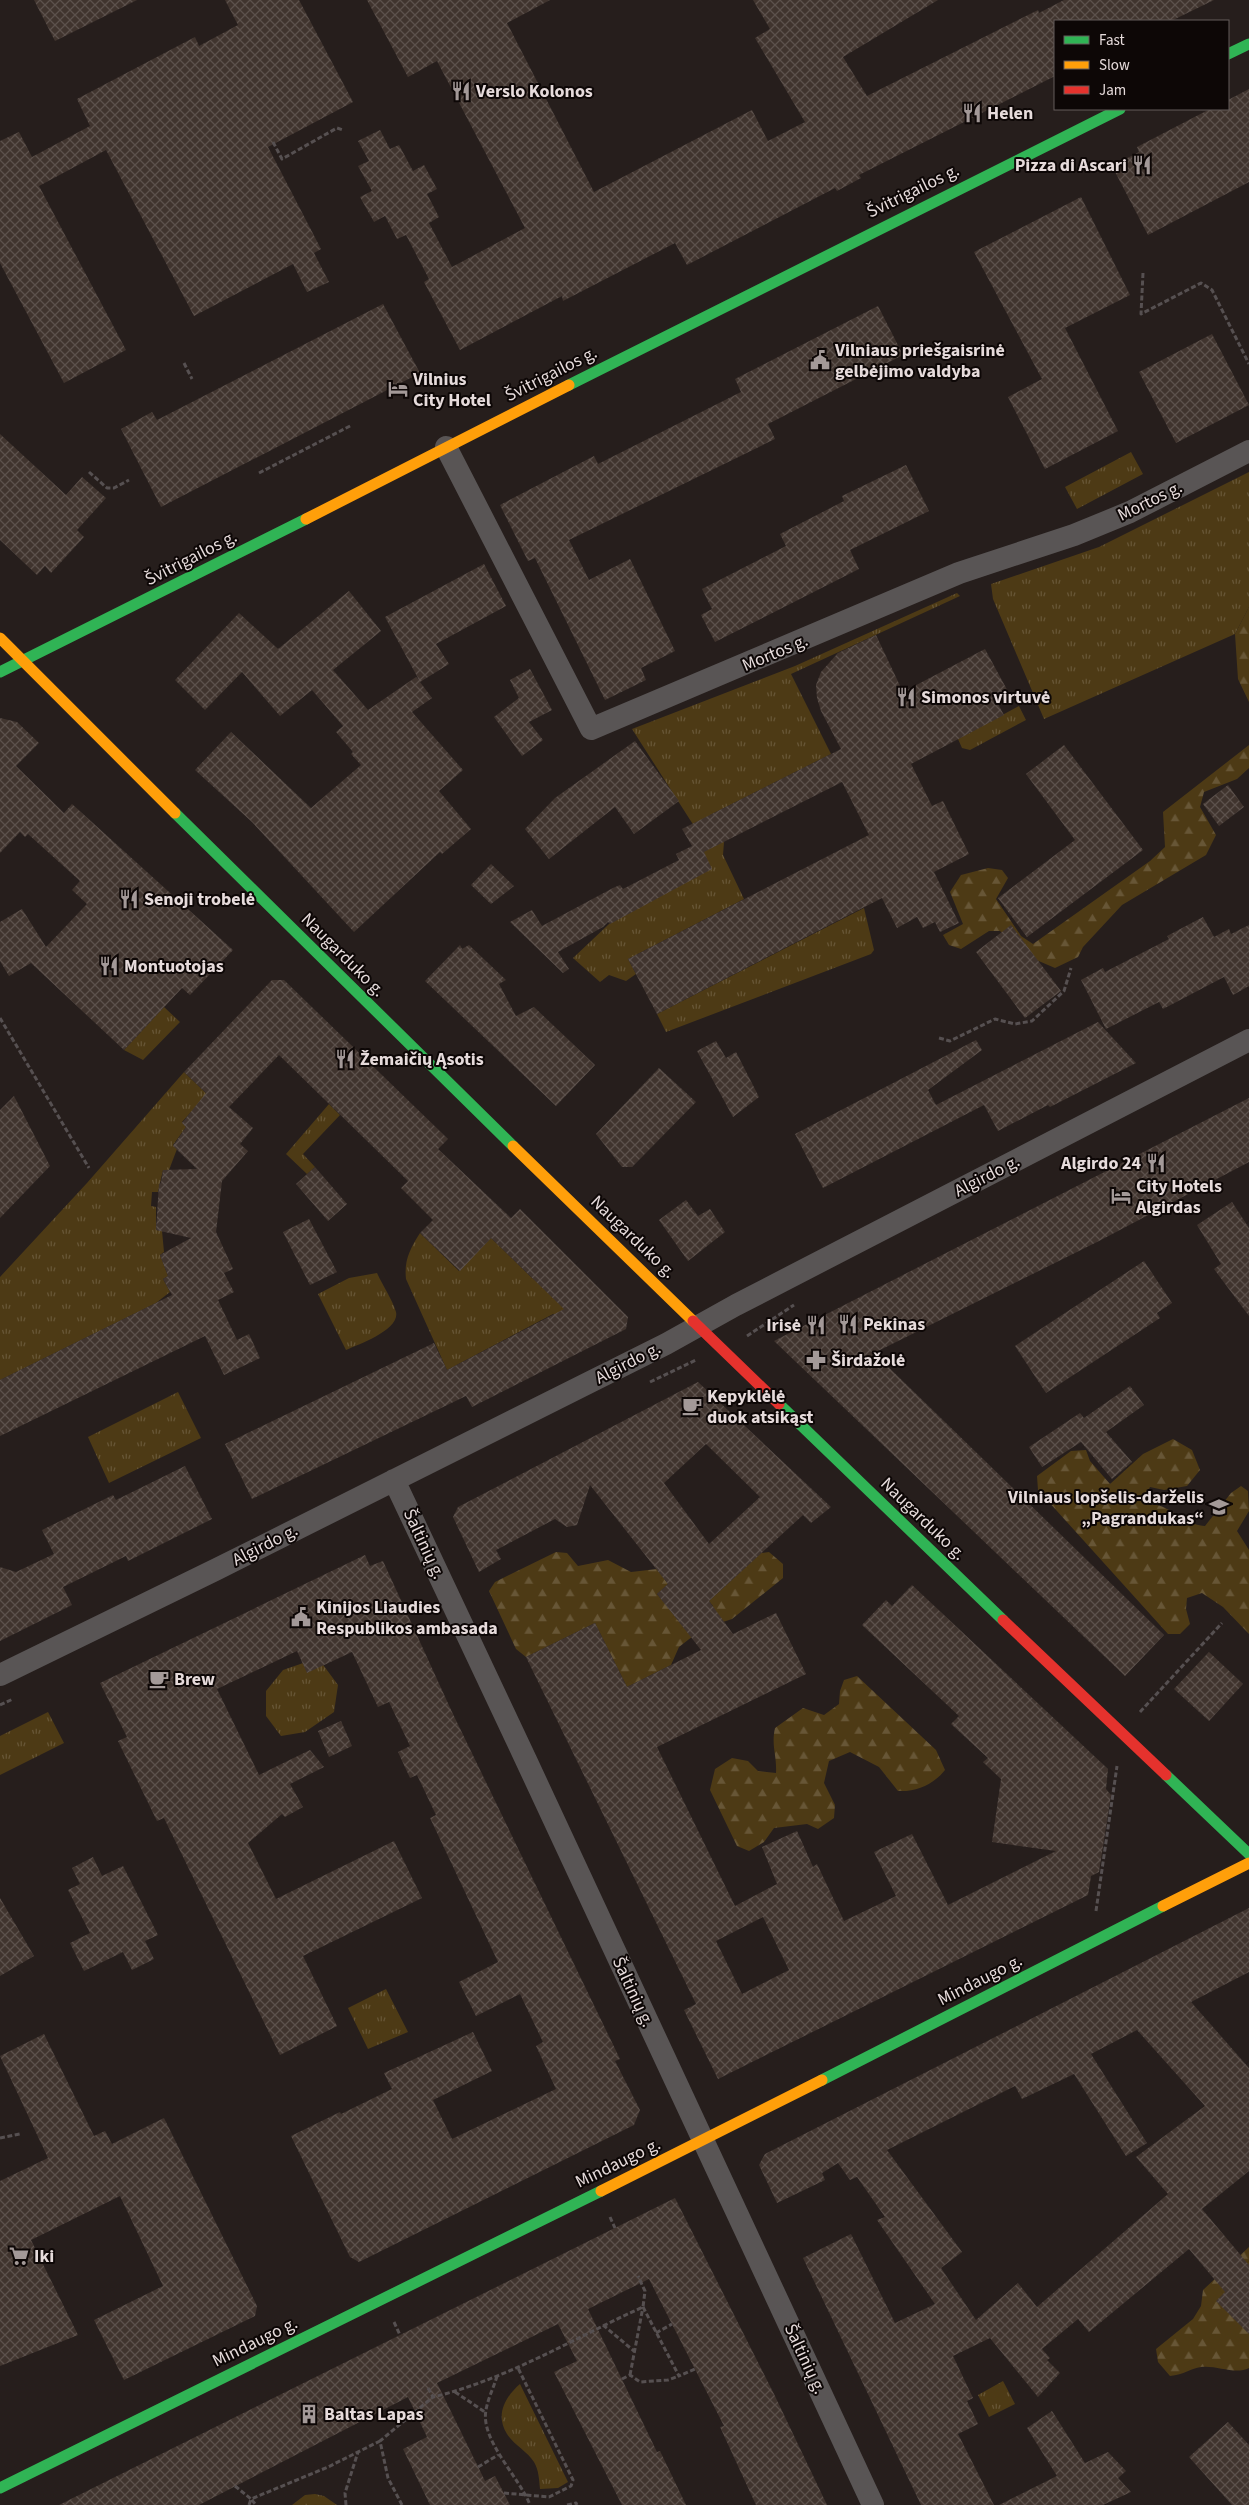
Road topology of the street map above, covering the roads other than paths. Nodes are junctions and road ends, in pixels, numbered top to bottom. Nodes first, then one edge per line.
1 (1249, 44) edge
2 (1229, 54) edge
3 (1118, 110) edge
4 (446, 447) junction
5 (1249, 451) edge
6 (0, 638) edge
7 (24, 661) junction
8 (0, 672) edge
9 (1249, 1040) edge
10 (700, 1325) junction
11 (394, 1480) junction
12 (0, 1674) edge
13 (1249, 1854) edge
14 (1249, 1863) edge
15 (702, 2141) junction
16 (0, 2488) edge
17 (873, 2505) edge

1 - 2 main road
3 - 4 main road, Švitrigailos g.
4 - 5 street, Mortos g.
4 - 7 main road, Švitrigailos g.
6 - 7 main road, Naugarduko g.
7 - 8 main road, Švitrigailos g.
7 - 10 main road, Naugarduko g.
9 - 10 street, Algirdo g.
10 - 11 street, Algirdo g.
10 - 13 main road, Naugarduko g.
11 - 12 street, Algirdo g.
11 - 15 street, Šaltinių g.
14 - 15 main road, Mindaugo g.
15 - 16 main road, Mindaugo g.
15 - 17 street, Šaltinių g.

